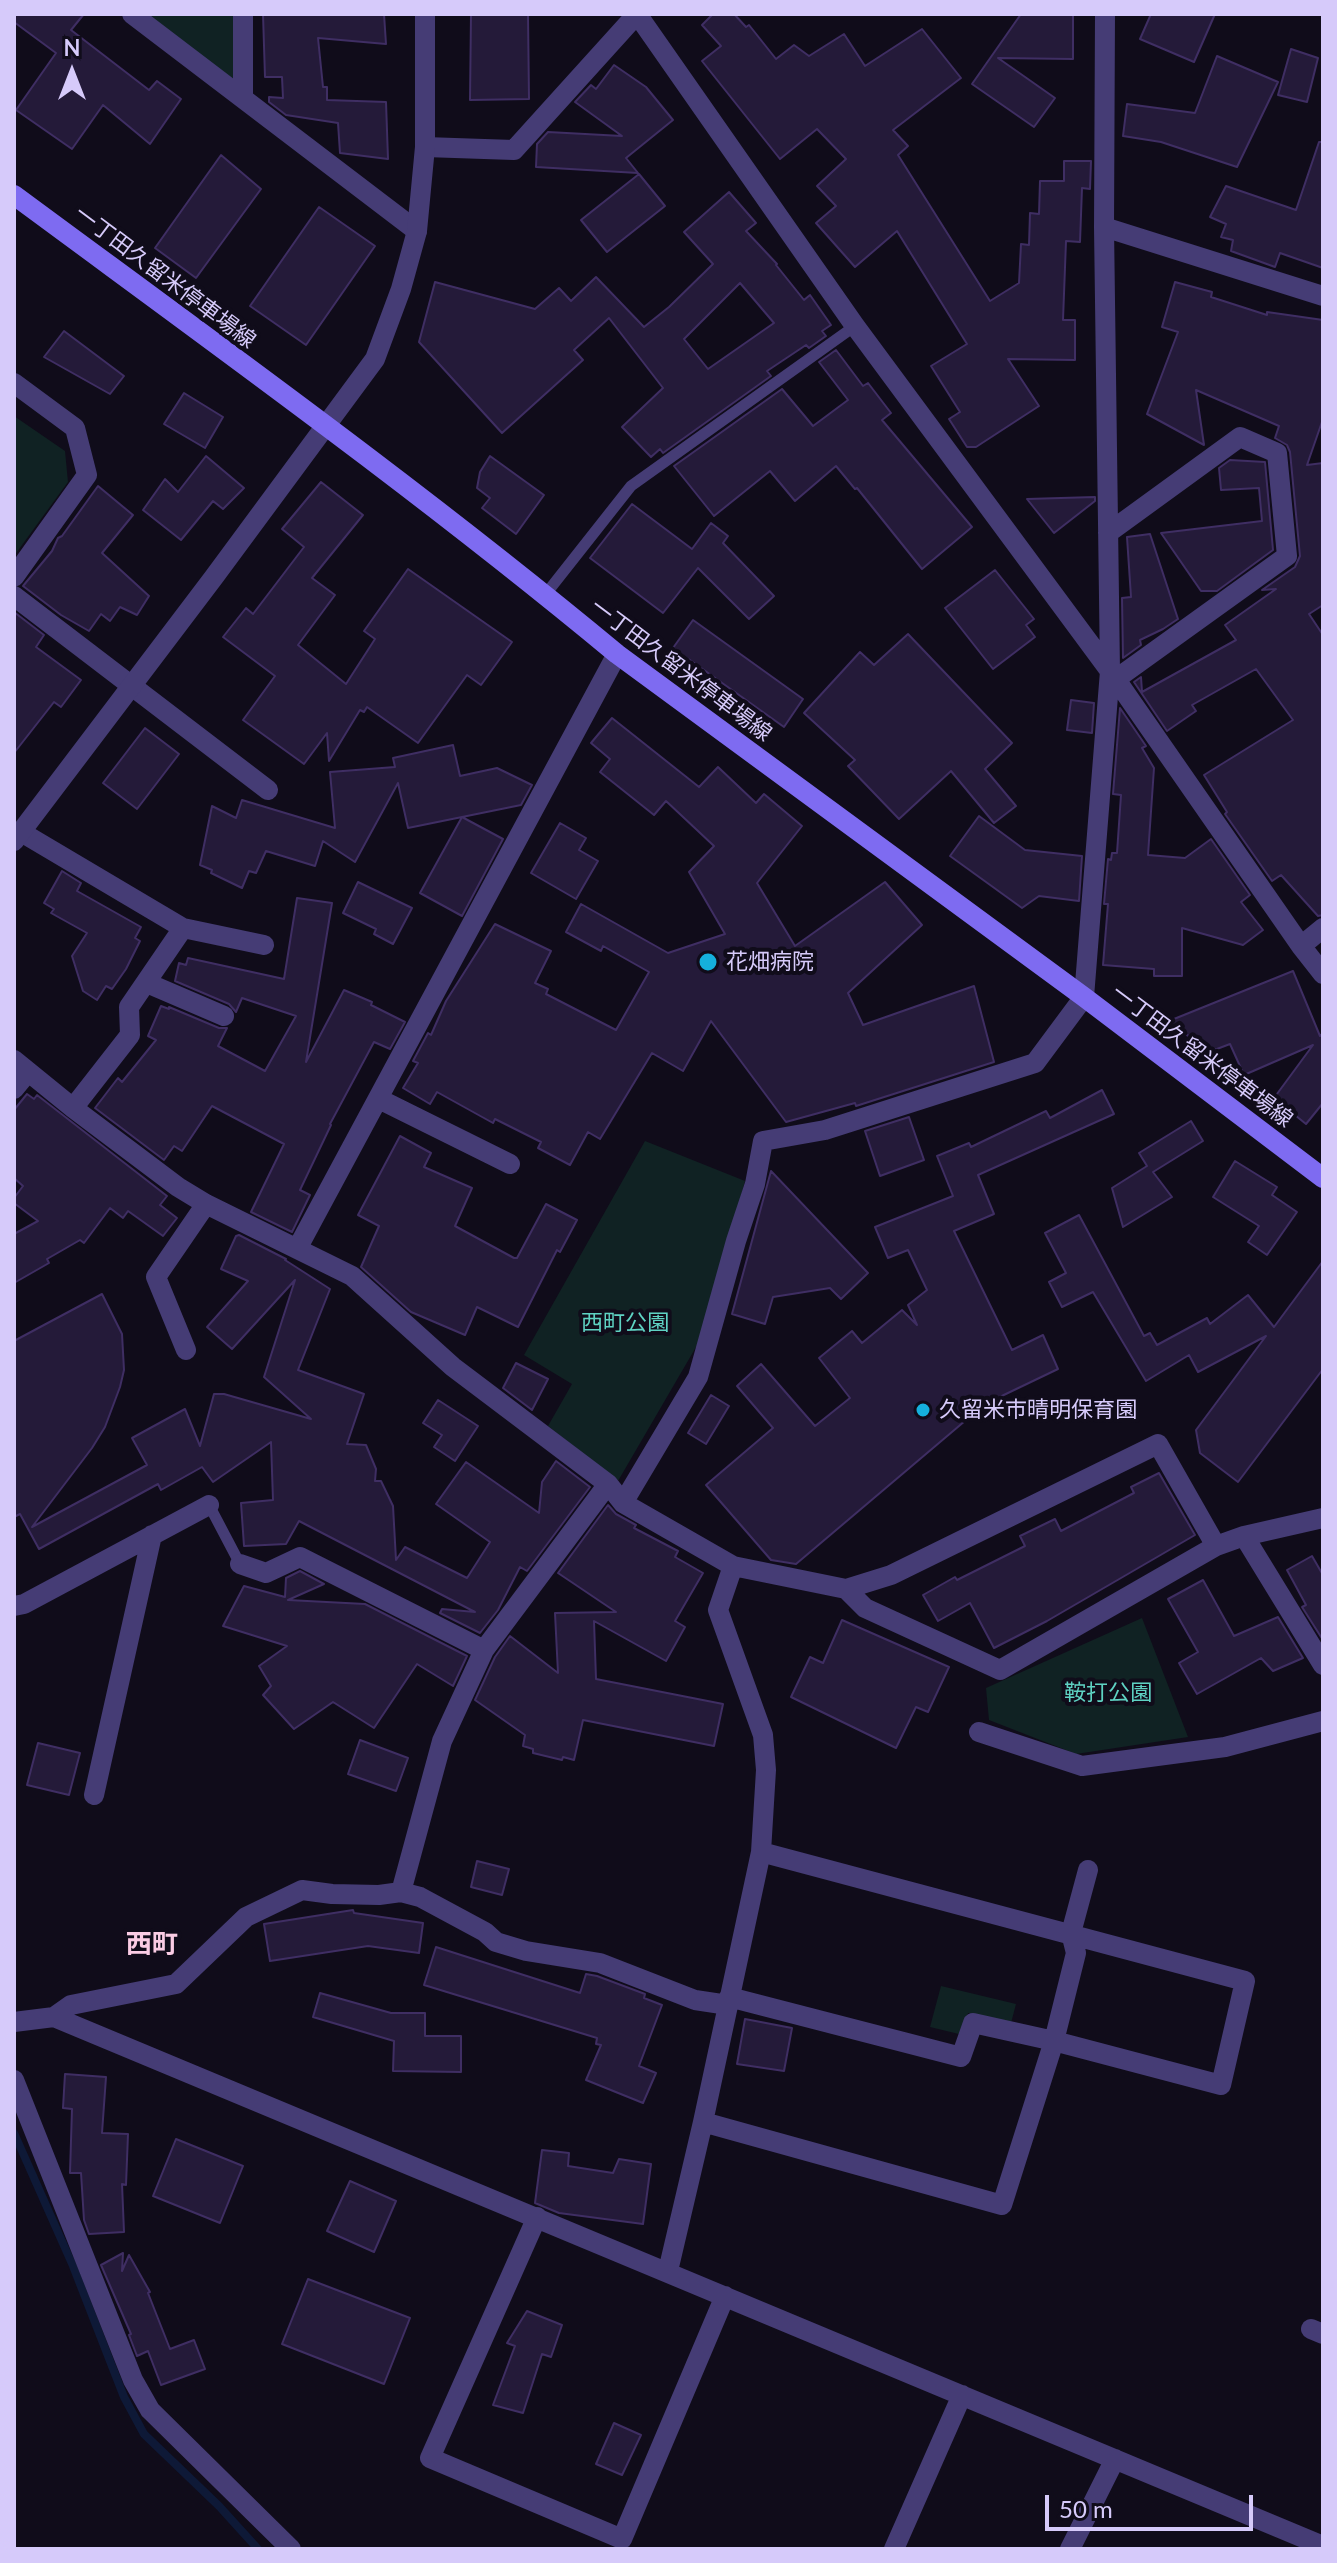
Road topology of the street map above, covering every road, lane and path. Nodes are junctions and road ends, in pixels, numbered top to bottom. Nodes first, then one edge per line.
1 (132, 14) edge
2 (243, 14) edge
3 (425, 14) edge
4 (637, 14) edge
5 (1105, 14) edge
6 (243, 97) junction
7 (425, 147) junction
8 (14, 195) edge
9 (1104, 227) junction
10 (417, 231) junction
11 (1323, 296) edge
12 (855, 326) junction
13 (14, 383) edge
14 (325, 425) junction
15 (1108, 533) junction
16 (14, 577) edge
17 (545, 595) junction
18 (14, 596) edge
19 (617, 654) junction
20 (1113, 675) junction
21 (133, 684) junction
22 (268, 790) dead end
23 (18, 836) edge
24 (183, 928) junction
25 (1323, 928) edge
26 (264, 945) dead end
27 (1301, 946) junction
28 (1323, 974) edge
29 (147, 983) junction
30 (1084, 997) junction
31 (224, 1016) dead end
32 (21, 1066) edge
33 (14, 1089) edge
34 (379, 1099) junction
35 (73, 1108) junction
36 (510, 1164) dead end
37 (1323, 1178) edge
38 (206, 1204) junction
39 (297, 1249) junction
40 (186, 1350) dead end
41 (608, 1484) junction
42 (623, 1503) junction
43 (209, 1505) joint
44 (1323, 1518) edge
45 (152, 1535) junction
46 (1244, 1536) junction
47 (1216, 1546) junction
48 (240, 1564) joint
49 (733, 1566) junction
50 (846, 1589) junction
51 (14, 1606) edge
52 (484, 1650) junction
53 (1323, 1665) edge
54 (1323, 1721) edge
55 (979, 1732) dead end
56 (94, 1795) dead end
57 (761, 1852) junction
58 (1088, 1870) dead end
59 (401, 1892) junction
60 (1071, 1933) junction
61 (728, 2001) junction
62 (54, 2017) junction
63 (14, 2022) edge
64 (1054, 2041) junction
65 (14, 2080) edge
66 (703, 2122) junction
67 (537, 2217) junction
68 (668, 2271) junction
69 (725, 2296) junction
70 (962, 2395) junction
71 (1115, 2459) junction
72 (1323, 2546) edge
73 (291, 2549) edge
74 (894, 2549) edge
75 (1070, 2549) edge

1 - 6 street
2 - 6 street
3 - 7 street
4 - 7 street
4 - 12 street
5 - 9 street
6 - 10 street
7 - 10 street
8 - 14 main road, 一丁田久留米停車場線
9 - 11 street
9 - 15 street
10 - 14 street
12 - 17 lane
12 - 20 street
13 - 16 street
14 - 17 main road, 一丁田久留米停車場線
14 - 21 street
15 - 20 street
15 - 20 street
17 - 19 main road, 一丁田久留米停車場線
18 - 21 street
19 - 30 main road, 一丁田久留米停車場線
19 - 34 street
20 - 27 street
20 - 30 street
21 - 22 street
21 - 23 street
23 - 24 street
24 - 26 street
24 - 29 street
25 - 27 street
27 - 28 street
29 - 31 street
29 - 35 street
30 - 37 main road, 一丁田久留米停車場線
30 - 42 street
32 - 33 street
32 - 35 street
34 - 36 street
34 - 39 street
35 - 38 street
38 - 39 street
38 - 40 street
39 - 41 street
41 - 42 street
41 - 52 street
42 - 49 street
43 - 45 street
43 - 48 lane
44 - 46 street
45 - 51 street
45 - 56 street
46 - 47 street
46 - 53 street
47 - 50 street
47 - 50 street
48 - 52 street
49 - 50 street
49 - 57 street
52 - 59 street
54 - 55 street
57 - 60 street
57 - 61 street
58 - 60 street
59 - 61 street
59 - 62 street
60 - 64 street
60 - 64 street
61 - 64 street
61 - 66 street
62 - 63 street
62 - 67 street
64 - 66 street
65 - 73 street
66 - 68 street
67 - 68 street
67 - 69 street
68 - 69 street
69 - 70 street
70 - 71 street
70 - 74 street
71 - 72 street
71 - 75 street

